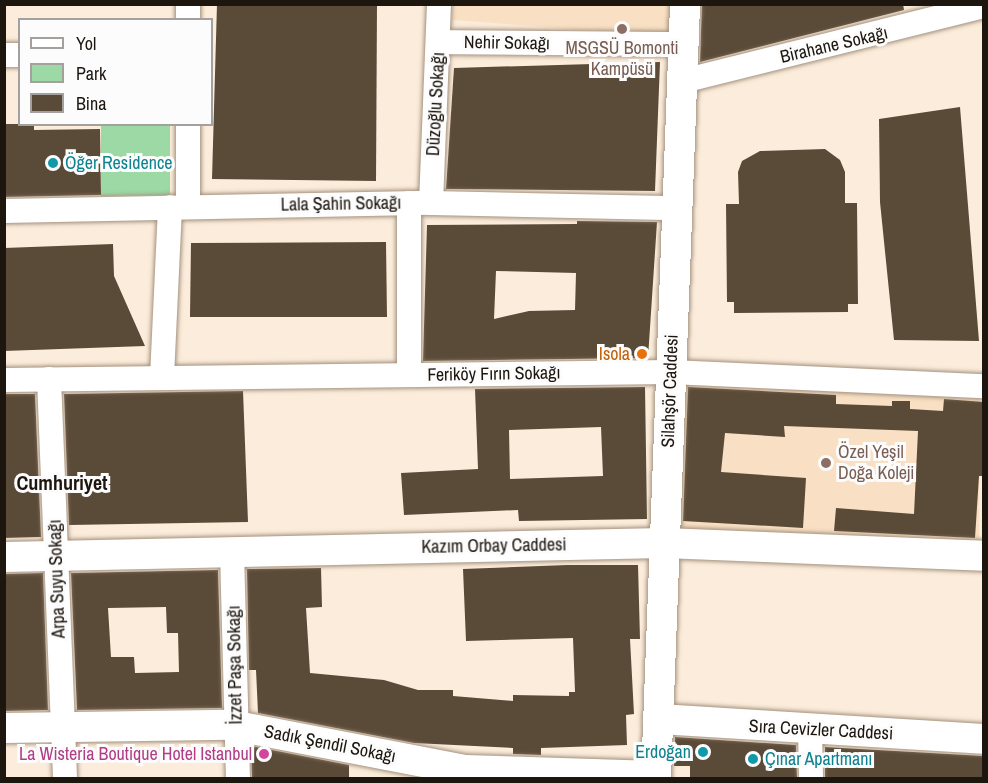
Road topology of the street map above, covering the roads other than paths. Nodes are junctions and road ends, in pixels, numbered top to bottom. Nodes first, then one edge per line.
1 (439, 4) edge
2 (686, 4) edge
3 (984, 6) edge
4 (439, 42) junction
5 (684, 44) junction
6 (683, 81) junction
7 (188, 126) edge
8 (420, 203) junction
9 (179, 206) junction
10 (678, 208) junction
11 (4, 211) edge
12 (671, 372) junction
13 (409, 375) junction
14 (162, 377) junction
15 (49, 379) junction
16 (4, 380) edge
17 (984, 386) edge
18 (664, 543) junction
19 (232, 551) junction
20 (56, 556) junction
21 (984, 556) edge
22 (4, 557) edge
23 (658, 719) junction
24 (63, 726) junction
25 (237, 726) junction
26 (4, 728) edge
27 (810, 730) junction
28 (984, 739) edge
29 (656, 777) edge
30 (65, 778) edge
31 (238, 778) edge
32 (811, 778) edge

1 - 4 street, Düzoğlu Sokağı
2 - 5 street, Silahşör Caddesi
3 - 6 street, Birahane Sokağı
4 - 5 street, Nehir Sokağı
4 - 8 street, Düzoğlu Sokağı
5 - 6 street, Silahşör Caddesi
6 - 10 street, Silahşör Caddesi
7 - 9 street
8 - 9 street, Lala Şahin Sokağı
8 - 10 street, Lala Şahin Sokağı
8 - 13 street, Düzoğlu Sokağı
9 - 11 street, Lala Şahin Sokağı
9 - 14 street
10 - 12 street, Silahşör Caddesi
12 - 13 street, Feriköy Fırın Sokağı
12 - 17 street, Feriköy Fırın Sokağı
12 - 18 street, Silahşör Caddesi
13 - 14 street, Feriköy Fırın Sokağı
14 - 15 street, Feriköy Fırın Sokağı
15 - 16 street, Feriköy Fırın Sokağı
15 - 20 street, Arpa Suyu Sokağı
18 - 19 street, Kazım Orbay Caddesi
18 - 21 street, Kazım Orbay Caddesi
18 - 23 street, Silahşör Caddesi
19 - 20 street, Kazım Orbay Caddesi
19 - 25 street, İzzet Paşa Sokağı
20 - 22 street, Kazım Orbay Caddesi
20 - 24 street, Arpa Suyu Sokağı
23 - 27 street, Sıra Cevizler Caddesi
23 - 29 street, Silahşör Caddesi
24 - 25 street, Sadık Şendil Sokağı
24 - 26 street, Sadık Şendil Sokağı
24 - 30 street, Arpa Suyu Sokağı
25 - 29 street, Sadık Şendil Sokağı
25 - 31 street, İzzet Paşa Sokağı
27 - 28 street, Sıra Cevizler Caddesi
27 - 32 street

